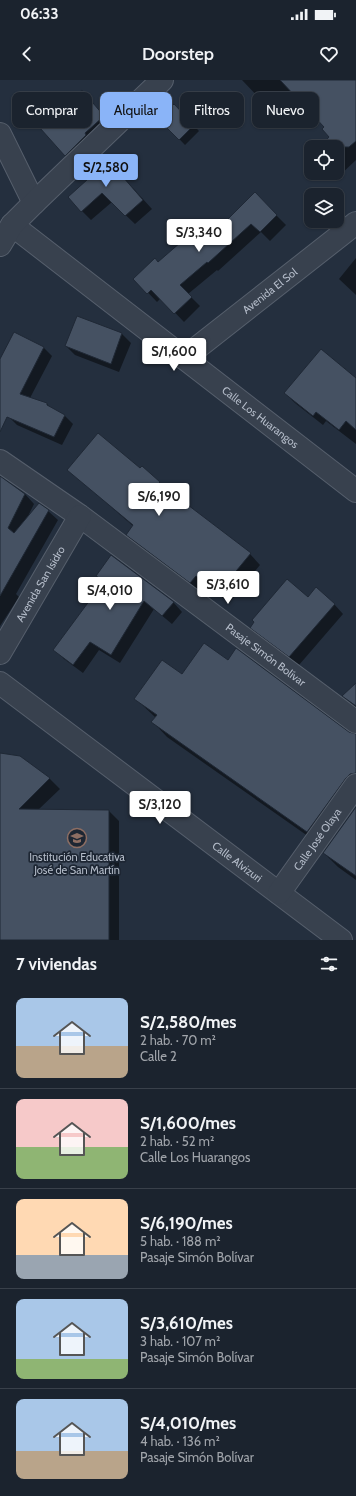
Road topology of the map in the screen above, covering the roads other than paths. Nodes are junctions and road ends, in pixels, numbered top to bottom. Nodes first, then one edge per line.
1 (162, 80) edge
2 (0, 134) edge
3 (34, 203) junction
4 (12, 225) junction
5 (355, 226) edge
6 (0, 245) edge
7 (184, 358) junction
8 (0, 461) edge
9 (356, 491) edge
10 (80, 516) junction
11 (0, 653) edge
12 (0, 682) edge
13 (356, 722) edge
14 (356, 785) edge
15 (280, 893) junction
16 (341, 940) edge

1 - 3 street
2 - 3 street
3 - 4 street
4 - 6 street
4 - 7 street, Calle Los Huarangos
5 - 7 street, Avenida El Sol
7 - 9 street, Calle Los Huarangos
8 - 10 street, Pasaje Simón Bolívar
10 - 11 street, Avenida San Isidro
10 - 13 street, Pasaje Simón Bolívar
12 - 15 street, Calle Alvizuri
14 - 15 street, Calle José Olaya
15 - 16 street, Calle Alvizuri

